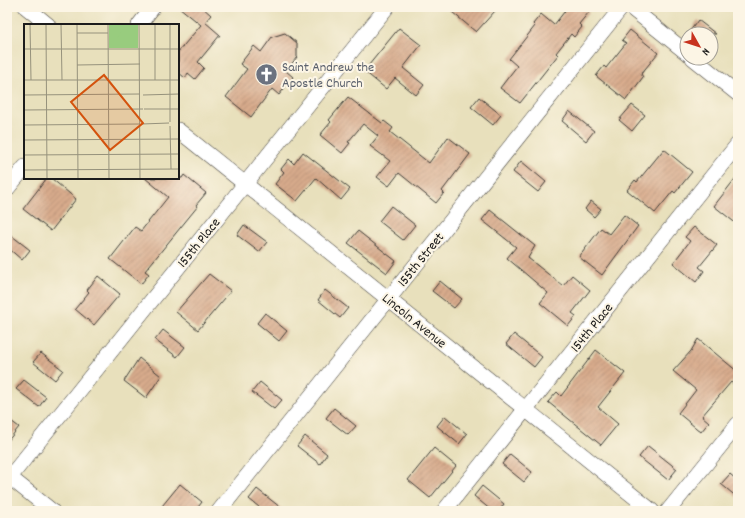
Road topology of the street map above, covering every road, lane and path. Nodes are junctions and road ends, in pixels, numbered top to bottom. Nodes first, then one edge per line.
1 (26, 7) edge
2 (153, 7) edge
3 (387, 7) edge
4 (622, 7) edge
5 (630, 7) edge
6 (47, 24) edge
7 (140, 24) edge
8 (679, 47) edge
9 (703, 66) edge
10 (738, 94) edge
11 (179, 131) edge
12 (738, 144) edge
13 (24, 168) edge
14 (245, 184) junction
15 (7, 190) edge
16 (388, 299) junction
17 (525, 409) junction
18 (738, 424) edge
19 (8, 476) edge
20 (52, 511) edge
21 (219, 511) edge
22 (444, 511) edge
23 (652, 511) edge
24 (668, 511) edge

1 - 6 street
2 - 7 street
3 - 14 street, 155th Place
4 - 16 street, 155th Street
5 - 8 street
9 - 10 street
11 - 14 street, Lincoln Avenue
12 - 17 street, 154th Place
13 - 15 street
14 - 16 street, Lincoln Avenue
14 - 19 street, 155th Place
16 - 17 street, Lincoln Avenue
16 - 21 street, 155th Street
17 - 22 street, 154th Place
17 - 23 street, Lincoln Avenue
18 - 24 street
19 - 20 street

